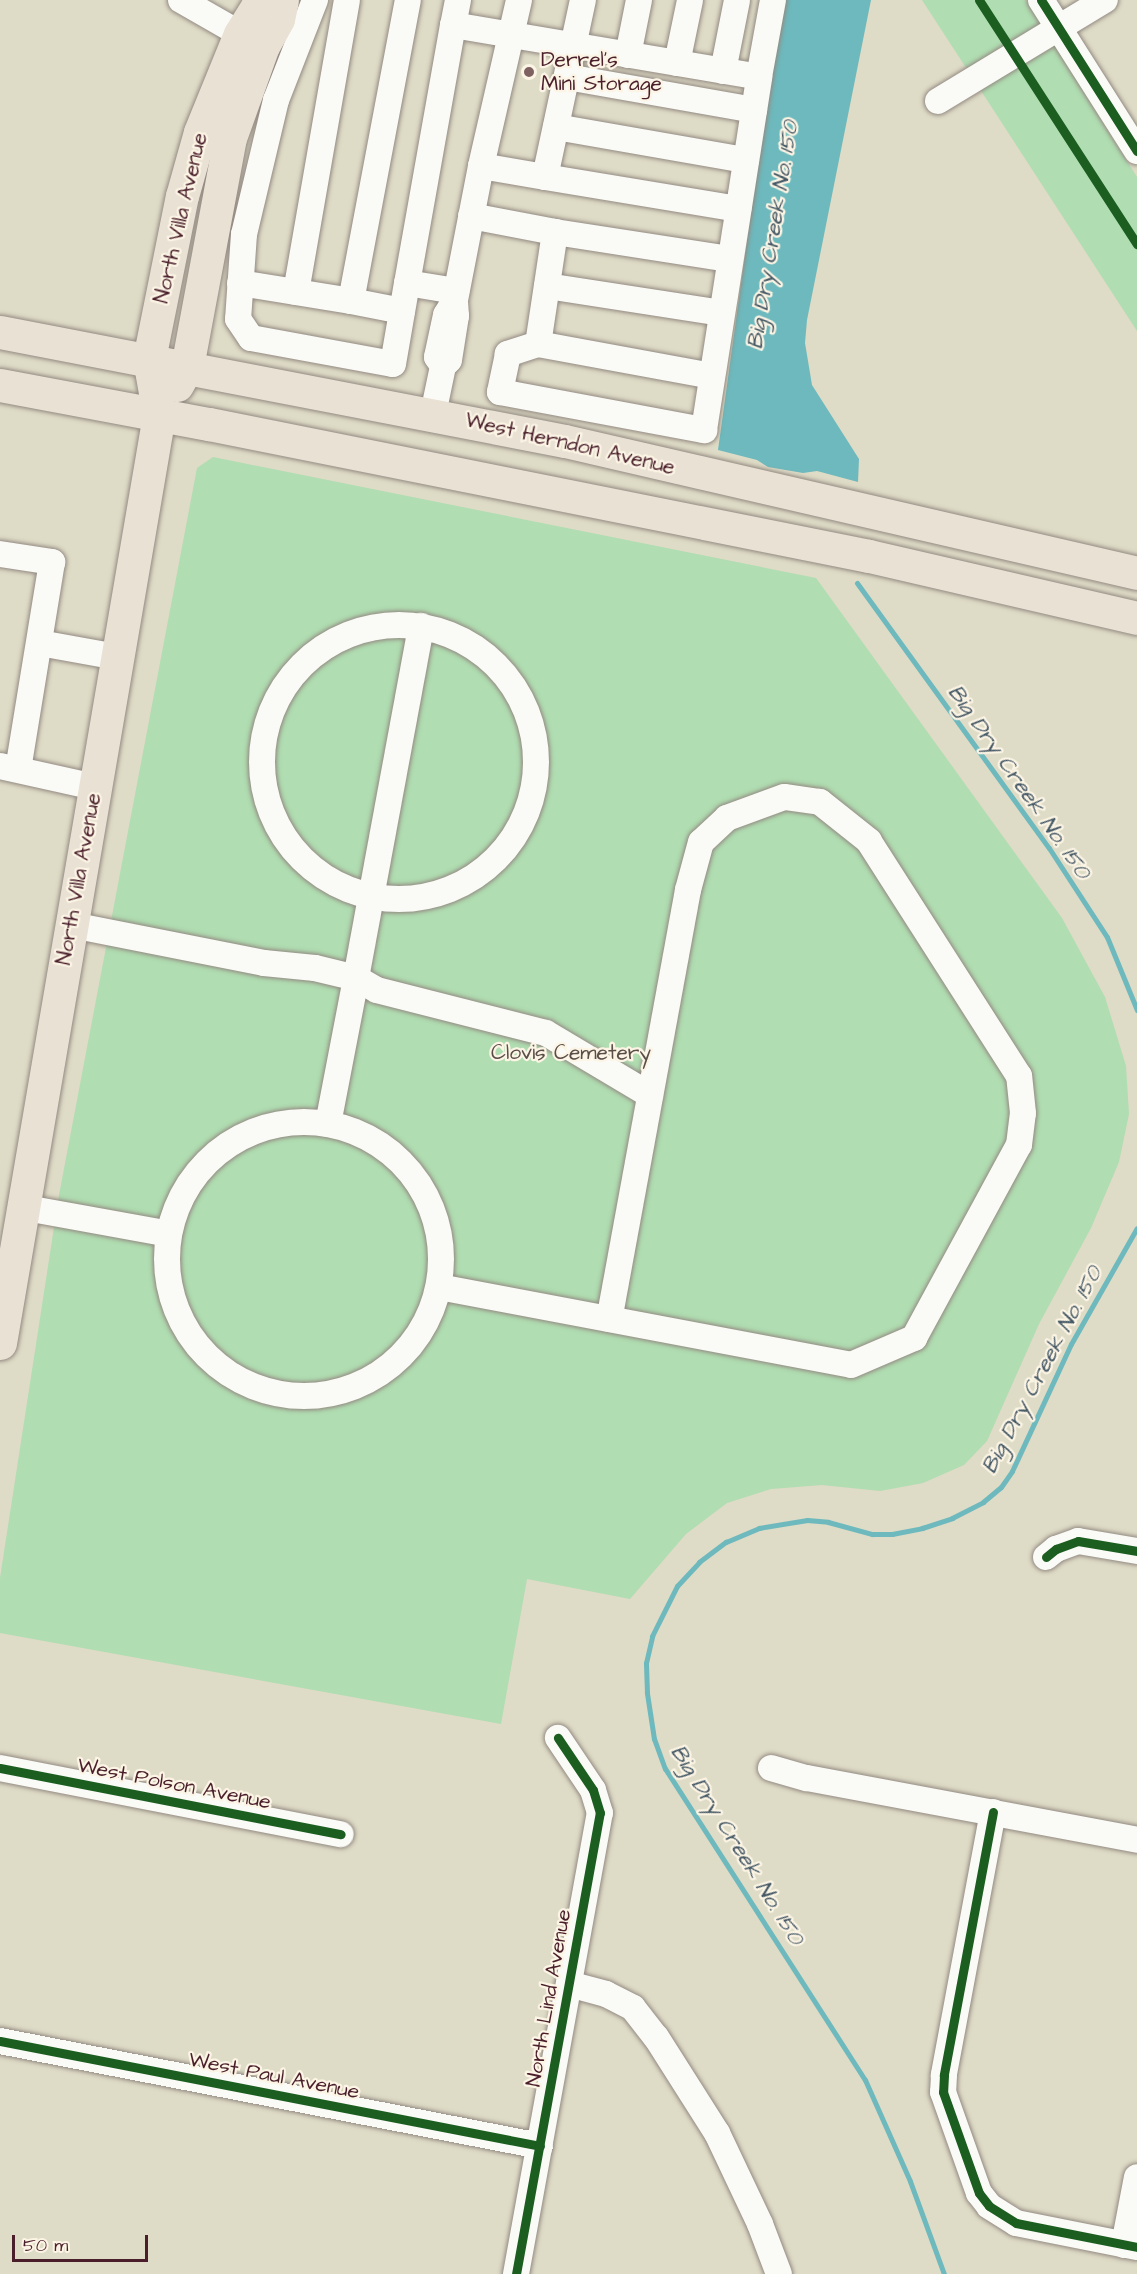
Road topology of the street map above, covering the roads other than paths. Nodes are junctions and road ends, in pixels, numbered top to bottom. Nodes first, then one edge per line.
1 (181, 0) edge
2 (315, 0) edge
3 (347, 0) edge
4 (408, 0) edge
5 (458, 0) edge
6 (519, 0) edge
7 (583, 0) edge
8 (639, 0) edge
9 (690, 0) edge
10 (736, 0) edge
11 (773, 0) edge
12 (1041, 0) edge
13 (1105, 0) edge
14 (262, 15) edge
15 (453, 25) junction
16 (1060, 29) junction
17 (513, 35) junction
18 (574, 45) junction
19 (628, 55) junction
20 (677, 63) junction
21 (723, 71) junction
22 (567, 77) junction
23 (759, 77) junction
24 (938, 101) dead end
25 (753, 110) junction
26 (556, 127) junction
27 (1137, 151) edge
28 (746, 160) junction
29 (481, 166) junction
30 (545, 177) junction
31 (738, 209) junction
32 (471, 216) junction
33 (555, 232) junction
34 (730, 259) junction
35 (240, 283) junction
36 (407, 283) junction
37 (547, 286) junction
38 (296, 292) junction
39 (455, 296) junction
40 (351, 301) junction
41 (402, 311) junction
42 (721, 314) junction
43 (0, 332) edge
44 (538, 344) junction
45 (149, 359) junction
46 (187, 367) junction
47 (712, 376) junction
48 (0, 385) edge
49 (433, 414) junction
50 (159, 415) junction
51 (0, 554) edge
52 (1137, 573) edge
53 (1137, 618) edge
54 (421, 626) junction
55 (40, 643) junction
56 (117, 657) junction
57 (9, 767) edge
58 (95, 787) junction
59 (371, 897) junction
60 (72, 925) junction
61 (356, 978) junction
62 (650, 1095) junction
63 (328, 1124) junction
64 (13, 1223) edge
65 (169, 1233) junction
66 (439, 1287) junction
67 (609, 1319) junction
68 (0, 1343) edge
69 (1137, 1551) edge
70 (1046, 1557) dead end
71 (558, 1738) dead end
72 (0, 1768) edge
73 (771, 1768) dead end
74 (993, 1812) junction
75 (341, 1834) dead end
76 (1137, 1840) edge
77 (569, 1984) junction
78 (0, 2041) edge
79 (540, 2146) junction
80 (1137, 2177) edge
81 (1131, 2246) edge
82 (516, 2274) edge
83 (779, 2274) edge

1 - 14 street
2 - 35 street
3 - 38 street
4 - 40 street
5 - 15 street
6 - 17 street
7 - 18 street
8 - 19 street
9 - 20 street
10 - 21 street
11 - 23 street
12 - 16 street
13 - 16 street
14 - 45 main road, North Villa Avenue
14 - 46 main road, North Villa Avenue
15 - 17 street
15 - 36 street
16 - 24 street
16 - 27 street
17 - 18 street
17 - 29 street
18 - 19 street
18 - 22 street
19 - 20 street
20 - 21 street
21 - 23 street
22 - 25 street
22 - 26 street
23 - 25 street
25 - 28 street
26 - 28 street
26 - 30 street
28 - 31 street
29 - 30 street
29 - 32 street
30 - 31 street
31 - 34 street
32 - 33 street
32 - 39 street
33 - 34 street
33 - 37 street
34 - 42 street
35 - 38 street
35 - 41 street
36 - 39 street
36 - 41 street
37 - 42 street
37 - 44 street
38 - 40 street
39 - 49 street
40 - 41 street
42 - 47 street
43 - 45 main road, West Herndon Avenue
44 - 47 street
44 - 47 street
45 - 46 main road, West Herndon Avenue
45 - 50 main road, North Villa Avenue
46 - 49 main road, West Herndon Avenue
46 - 50 main road, North Villa Avenue
48 - 50 main road
49 - 52 main road, West Herndon Avenue
50 - 53 main road
50 - 56 main road, North Villa Avenue
51 - 55 street
54 - 59 street
54 - 59 street
54 - 59 street
55 - 56 street
55 - 57 street
56 - 58 main road, North Villa Avenue
57 - 58 street
58 - 60 main road, North Villa Avenue
59 - 61 street
60 - 61 street
60 - 64 main road, North Villa Avenue
61 - 62 street
61 - 63 street
62 - 67 street
62 - 67 street
63 - 65 street
63 - 66 street
64 - 65 street
64 - 68 main road, North Villa Avenue
65 - 66 street
66 - 67 street
69 - 70 street
71 - 77 street, North Lind Avenue
72 - 75 street, West Polson Avenue
73 - 74 street
74 - 76 street
74 - 81 street
77 - 79 street, North Lind Avenue
77 - 83 street
78 - 79 street, West Paul Avenue
79 - 82 street, North Lind Avenue
80 - 81 street

